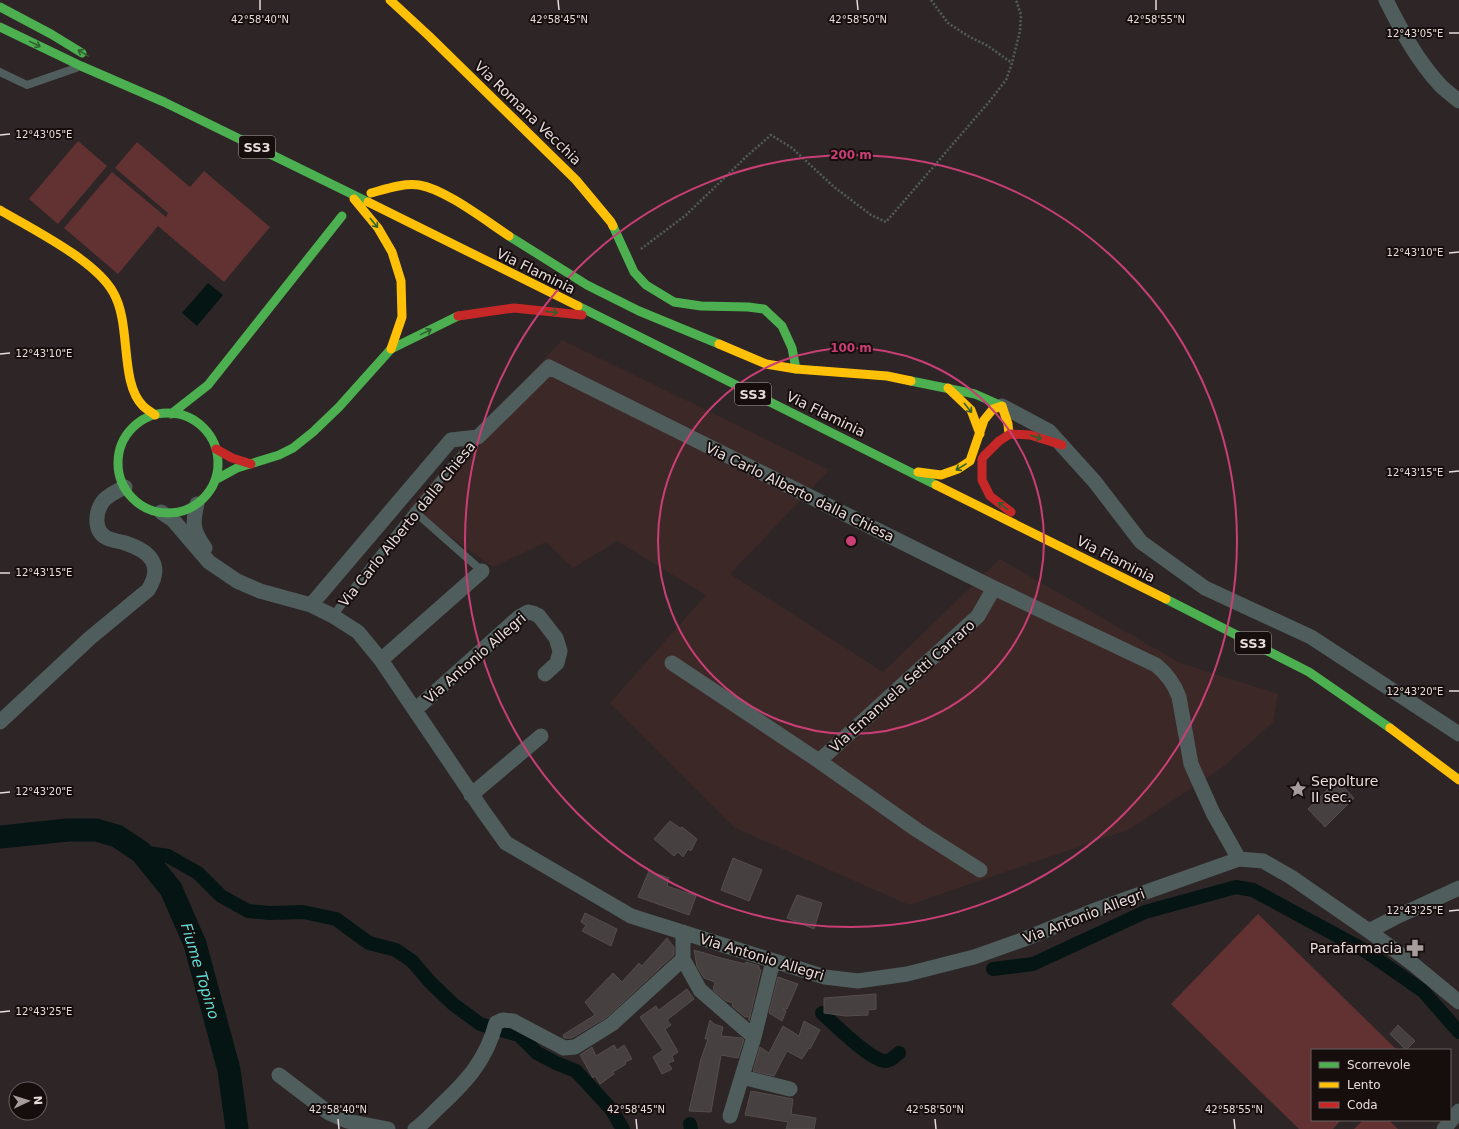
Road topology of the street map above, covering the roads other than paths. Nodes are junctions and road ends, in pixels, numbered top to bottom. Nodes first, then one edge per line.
1 (390, 0) edge
2 (1386, 0) edge
3 (0, 7) edge
4 (0, 27) edge
5 (91, 58) dead end
6 (81, 66) junction
7 (104, 66) dead end
8 (0, 72) edge
9 (1459, 101) edge
10 (164, 102) junction
11 (350, 193) junction
12 (371, 193) dead end
13 (0, 210) edge
14 (342, 216) dead end
15 (597, 317) junction
16 (391, 349) junction
17 (796, 369) junction
18 (208, 385) junction
19 (948, 388) junction
20 (136, 396) junction
21 (200, 401) dead end
22 (1002, 406) junction
23 (199, 411) dead end
24 (171, 414) junction
25 (155, 415) junction
26 (203, 428) junction
27 (130, 431) junction
28 (980, 434) junction
29 (1009, 434) junction
30 (478, 437) junction
31 (1062, 445) junction
32 (216, 449) junction
33 (251, 464) junction
34 (909, 471) junction
35 (215, 480) junction
36 (125, 487) junction
37 (197, 504) junction
38 (414, 511) junction
39 (161, 512) junction
40 (1032, 532) junction
41 (482, 571) joint
42 (238, 582) junction
43 (994, 588) junction
44 (310, 605) junction
45 (332, 616) junction
46 (381, 660) junction
47 (672, 663) dead end
48 (546, 674) dead end
49 (415, 710) junction
50 (0, 722) edge
51 (1459, 734) edge
52 (541, 736) dead end
53 (820, 761) junction
54 (1459, 780) edge
55 (471, 794) junction
56 (1239, 859) junction
57 (980, 870) dead end
58 (1459, 888) edge
59 (1369, 931) junction
60 (683, 932) junction
61 (683, 959) junction
62 (773, 961) junction
63 (1459, 1002) edge
64 (754, 1037) junction
65 (279, 1075) dead end
66 (742, 1077) junction
67 (790, 1089) dead end
68 (1459, 1111) edge
69 (730, 1116) dead end
70 (1451, 1121) edge
71 (1451, 1121) edge
72 (388, 1129) edge
73 (415, 1129) edge
74 (1444, 1129) edge

1 - 17 main road, Via Romana Vecchia
2 - 9 street
5 -> 3 main road
4 -> 6 main road, SS3
6 - 8 lane
6 - 10 main road, SS3
7 - 10 main road, SS3
10 - 11 main road, Via Flaminia / SS3
11 - 15 main road, Via Flaminia / SS3
11 -> 16 main road
12 - 17 main road
13 - 20 main road
14 - 18 main road
16 -> 15 main road
15 - 34 main road, Via Flaminia / SS3
16 - 33 main road
17 - 19 main road
18 - 21 main road
18 - 24 main road
19 - 22 main road
19 -> 28 main road
20 - 25 main road
20 - 27 main road
22 - 28 main road
22 - 29 main road
22 - 31 street
23 - 26 main road
24 - 25 main road
24 - 26 main road
25 - 27 main road
26 - 32 main road
27 - 36 main road
28 -> 34 main road
29 -> 31 main road
40 -> 29 main road
30 - 38 lane, Via Carlo Alberto dalla Chiesa
30 - 43 street, Via Carlo Alberto dalla Chiesa
30 - 44 street
31 - 51 street
32 - 33 main road
32 - 35 main road
33 - 35 main road
34 - 40 main road, Via Flaminia / SS3
35 - 37 main road
36 - 39 main road
36 - 50 street
37 - 39 main road
37 - 42 street
38 - 41 lane
38 - 45 lane, Via Carlo Alberto dalla Chiesa
39 - 42 street
40 - 54 main road, Via Flaminia / SS3
41 - 46 street
42 - 44 street, Via Antonio Allegri
43 - 53 street, Via Emanuela Setti Carraro
43 - 56 street, Via Carlo Alberto dalla Chiesa
44 - 45 street, Via Antonio Allegri
45 - 46 street, Via Antonio Allegri
46 - 49 street, Via Antonio Allegri
47 - 53 street, Via Emanuela Setti Carraro
48 - 49 street, Via Antonio Allegri
49 - 55 street, Via Antonio Allegri
52 - 55 street
53 - 57 street, Via Emanuela Setti Carraro
55 - 60 street, Via Antonio Allegri
56 - 59 street, Via Antonio Allegri
56 - 62 street, Via Antonio Allegri
58 - 59 street
59 - 63 street, Via Antonio Allegri
60 - 61 street
60 - 62 street, Via Antonio Allegri
61 - 64 street
61 - 73 street
62 - 64 street
64 - 66 street
65 - 72 street
66 - 67 street
66 - 69 street
68 - 71 street
70 - 74 street

